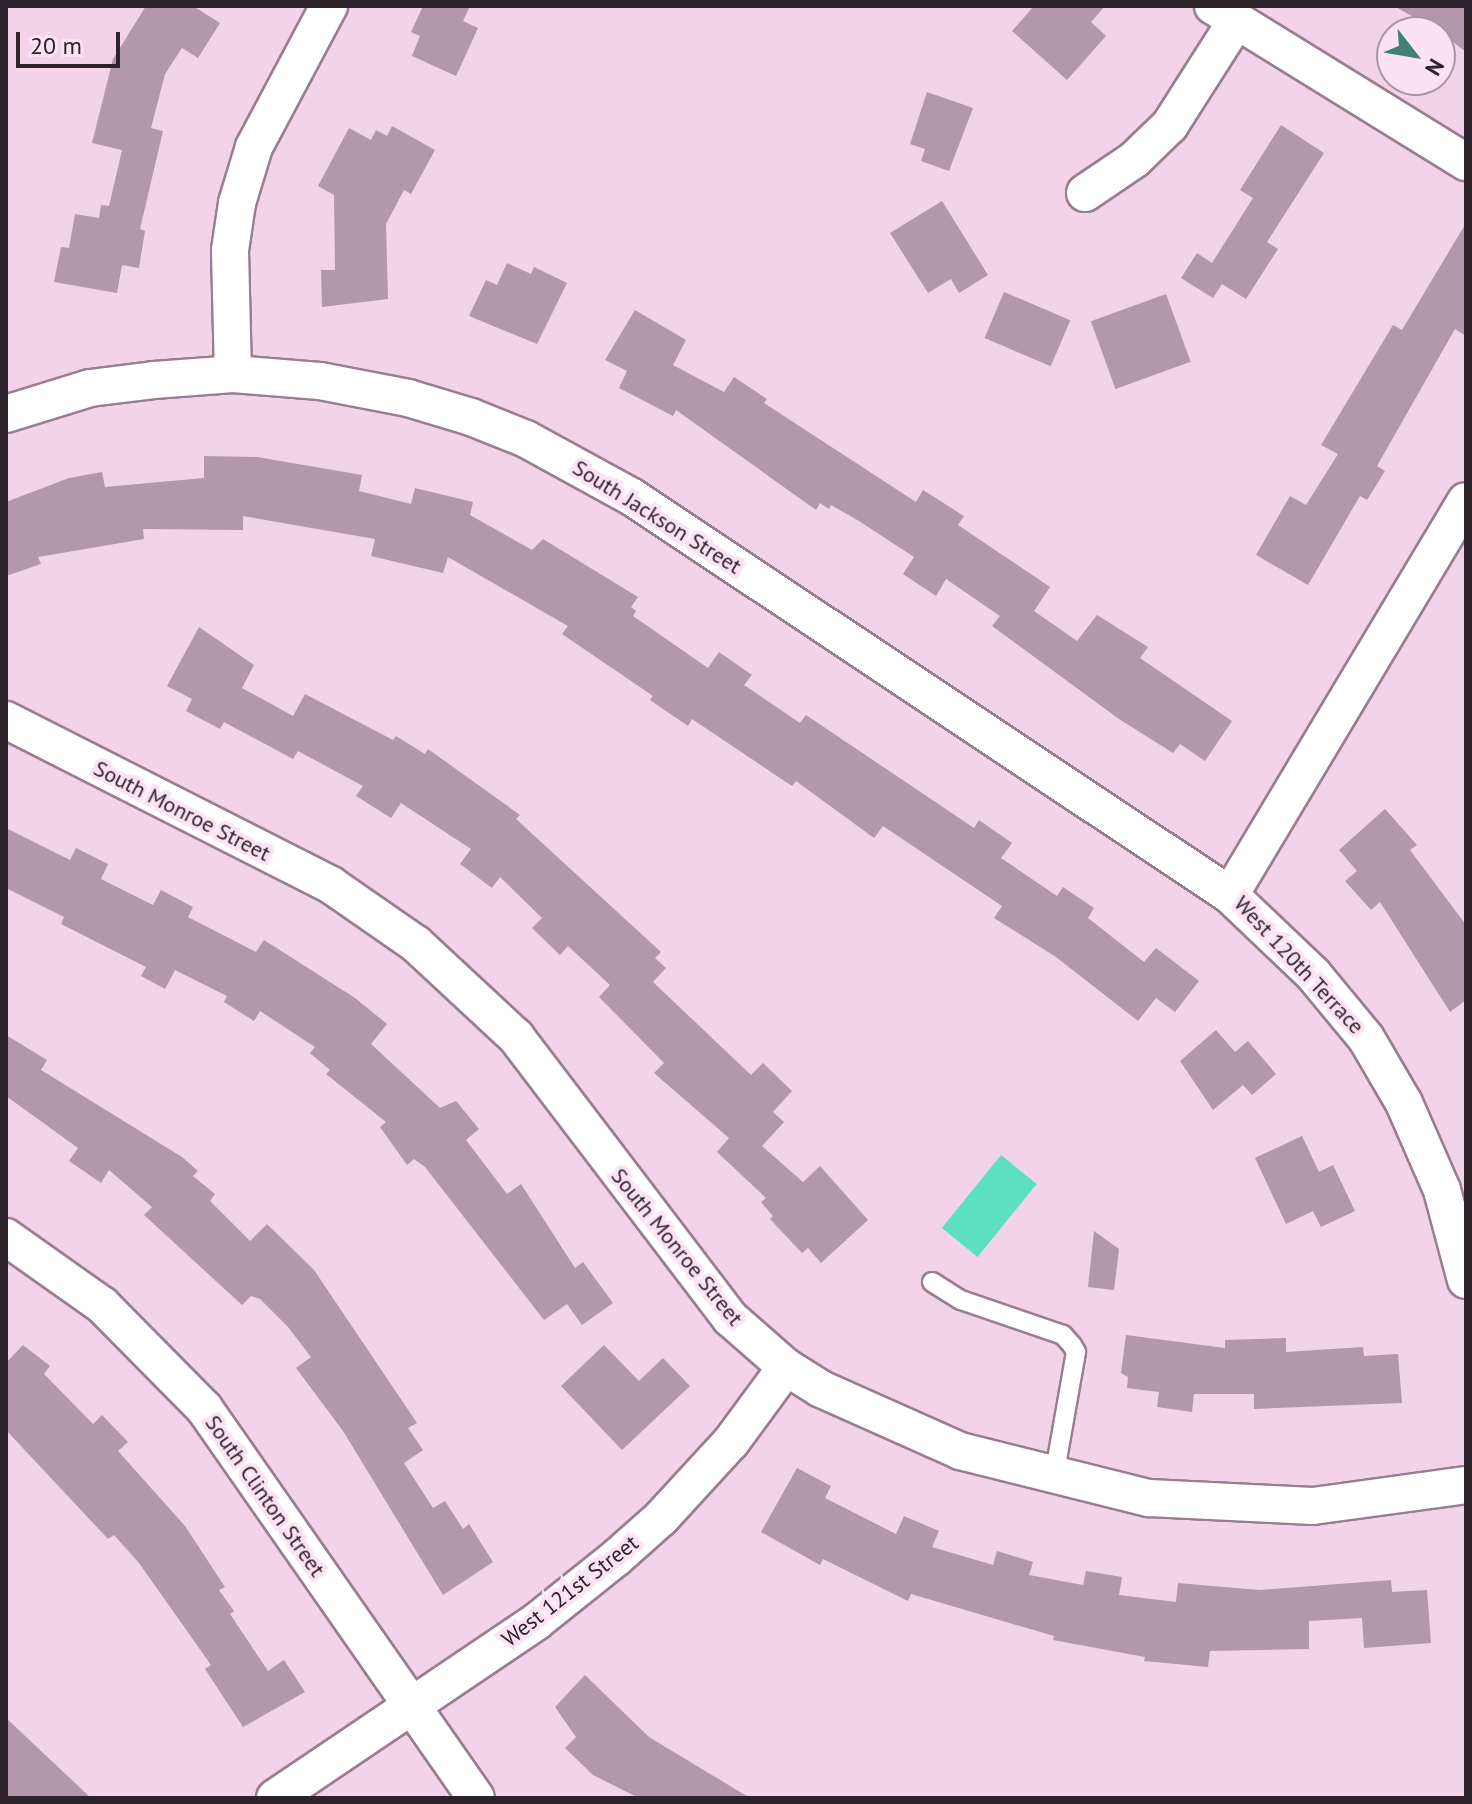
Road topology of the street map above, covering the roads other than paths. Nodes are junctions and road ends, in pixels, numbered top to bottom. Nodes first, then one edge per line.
1 (329, 6) edge
2 (1224, 14) edge
3 (1466, 162) edge
4 (1085, 193) dead end
5 (233, 374) junction
6 (6, 414) edge
7 (1466, 501) edge
8 (6, 720) edge
9 (1230, 895) junction
10 (6, 1237) edge
11 (1466, 1280) edge
12 (932, 1282) dead end
13 (786, 1367) junction
14 (1054, 1477) junction
15 (1466, 1485) edge
16 (410, 1703) junction
17 (275, 1798) edge
18 (476, 1798) edge

1 - 5 street
2 - 3 street
2 - 4 street
5 - 6 street, South Jackson Street
5 - 9 street, South Jackson Street
7 - 9 street, West 120th Terrace
8 - 13 street, South Monroe Street
9 - 11 street, West 120th Terrace
10 - 16 street, South Clinton Street
12 - 14 lane
13 - 14 street, South Monroe Street
13 - 16 street, West 121st Street
14 - 15 street, South Monroe Street
16 - 17 street, West 121st Street
16 - 18 street, South Clinton Street

